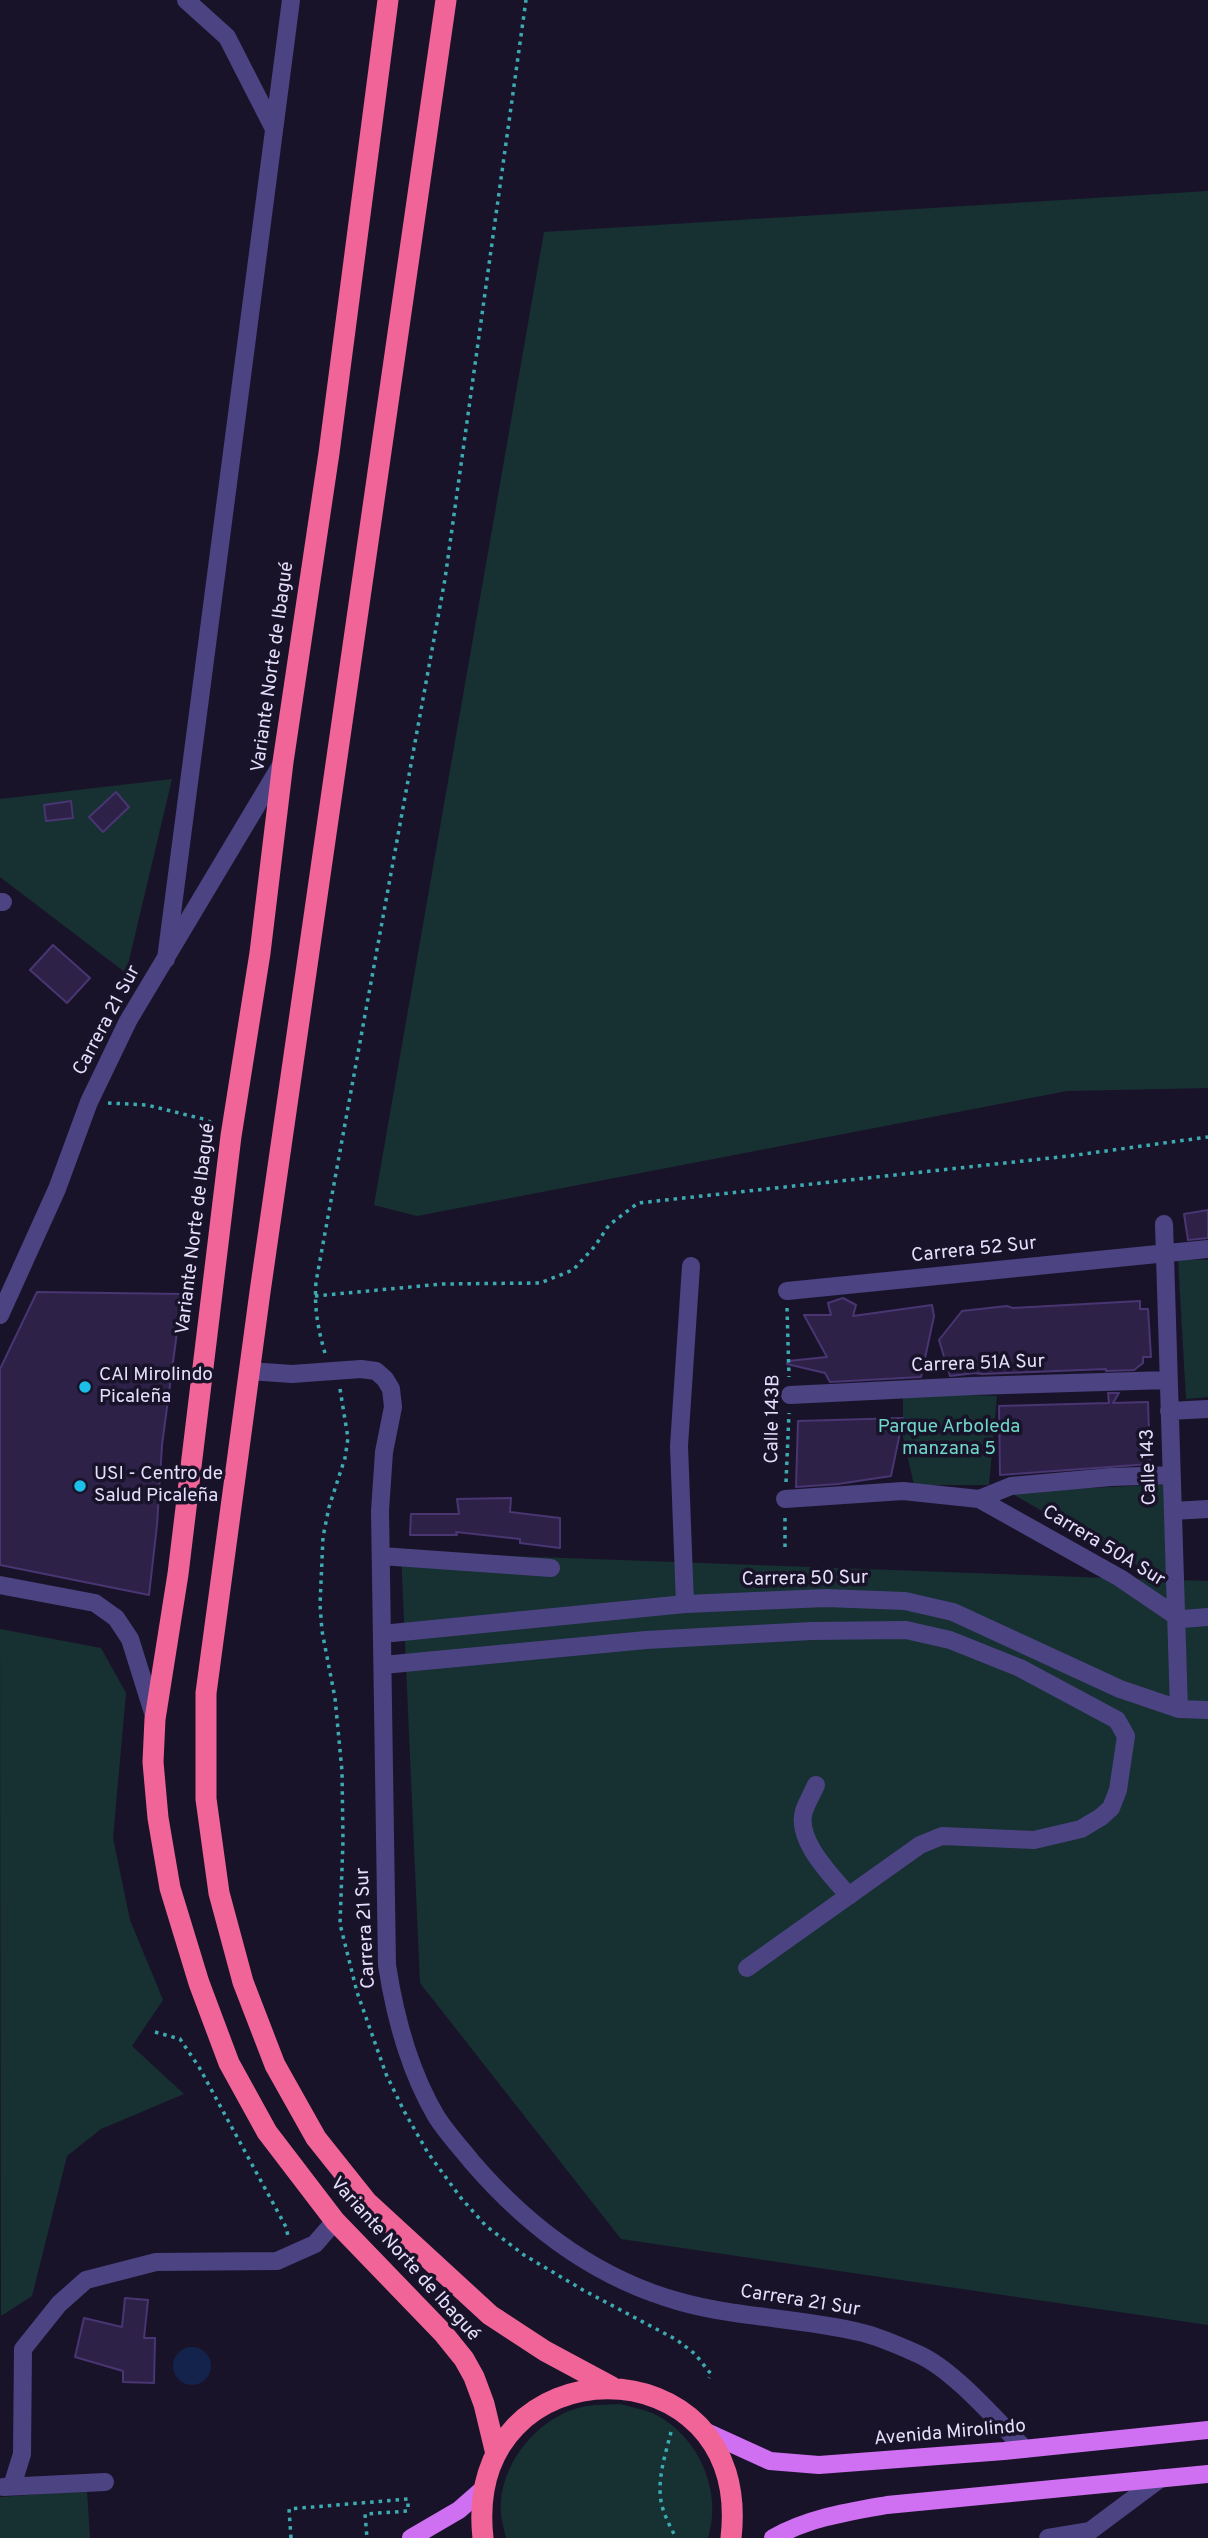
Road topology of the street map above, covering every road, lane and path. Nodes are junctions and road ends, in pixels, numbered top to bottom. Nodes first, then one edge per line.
1 (187, 0) edge
2 (291, 0) edge
3 (388, 0) edge
4 (446, 0) edge
5 (526, 0) edge
6 (274, 129) junction
7 (283, 762) junction
8 (166, 958) junction
9 (89, 1102) junction
10 (232, 1136) junction
11 (1208, 1137) edge
12 (1164, 1224) dead end
13 (1208, 1249) edge
14 (1165, 1254) junction
15 (691, 1266) dead end
16 (787, 1292) joint
17 (315, 1296) junction
18 (0, 1315) edge
19 (332, 1370) junction
20 (249, 1371) junction
21 (1168, 1380) junction
22 (790, 1395) junction
23 (1208, 1409) edge
24 (1170, 1411) junction
25 (1171, 1475) junction
26 (786, 1499) junction
27 (979, 1499) junction
28 (1208, 1509) edge
29 (1172, 1511) junction
30 (785, 1547) dead end
31 (381, 1556) junction
32 (551, 1568) dead end
33 (0, 1585) edge
34 (685, 1604) junction
35 (1176, 1616) junction
36 (1208, 1617) edge
37 (382, 1634) junction
38 (383, 1665) junction
39 (1179, 1709) junction
40 (1208, 1710) edge
41 (155, 1719) junction
42 (816, 1786) dead end
43 (849, 1896) junction
44 (747, 1968) dead end
45 (155, 2032) dead end
46 (335, 2221) junction
47 (292, 2256) junction
48 (709, 2378) dead end
49 (612, 2387) junction
50 (702, 2430) junction
51 (1208, 2430) edge
52 (671, 2432) dead end
53 (1025, 2449) junction
54 (496, 2454) junction
55 (1208, 2474) edge
56 (1161, 2478) junction
57 (105, 2482) dead end
58 (3, 2483) edge
59 (483, 2489) junction
60 (291, 2538) edge
61 (367, 2538) edge
62 (411, 2538) edge
63 (483, 2538) edge
64 (676, 2538) edge
65 (731, 2538) edge
66 (774, 2538) edge
67 (1048, 2538) edge

1 - 6 street
2 - 6 street
3 - 7 highway, Variante Norte de Ibagué
4 - 20 highway, Variante Norte de Ibagué
5 - 17 path
6 - 8 street
7 - 8 street, Carrera 21 Sur
7 - 10 highway, Variante Norte de Ibagué
8 - 9 street, Carrera 21 Sur
9 - 10 path
9 - 18 street, Carrera 21 Sur
10 - 41 highway, Variante Norte de Ibagué
11 - 17 path
12 - 14 street, Calle 143
13 - 14 street, Carrera 52 Sur
14 - 16 street, Carrera 52 Sur
14 - 21 street, Calle 143
15 - 34 street
16 - 22 path, Calle 143B
17 - 19 path
19 - 20 street, Carrera 21 Sur
19 - 31 street, Carrera 21 Sur
19 - 48 path
20 - 49 highway, Variante Norte de Ibagué
21 - 22 street, Carrera 51A Sur
21 - 24 street, Calle 143
22 - 26 path, Calle 143B
23 - 24 street
24 - 25 street, Calle 143
25 - 27 street
25 - 29 street, Calle 143
26 - 27 street
26 - 30 path, Calle 143B
27 - 35 street, Carrera 50A Sur
28 - 29 street
29 - 35 street, Calle 143
31 - 32 street
31 - 37 street, Carrera 21 Sur
33 - 41 street
34 - 37 street, Carrera 50 Sur
34 - 39 street, Carrera 50 Sur
35 - 36 street
35 - 39 street, Calle 143
37 - 38 street, Carrera 21 Sur
38 - 43 street
38 - 53 street, Carrera 21 Sur
39 - 40 street, Carrera 50 Sur
41 - 46 highway, Variante Norte de Ibagué
42 - 43 street
43 - 44 street
45 - 47 path
46 - 47 street
46 - 54 highway, Variante Norte de Ibagué
47 - 58 street
49 - 50 highway
49 - 54 highway
50 - 53 main road, Avenida Mirolindo
50 - 65 highway
51 - 53 main road, Avenida Mirolindo
52 - 64 path
54 - 59 highway
55 - 56 main road
56 - 66 main road
56 - 67 street
57 - 58 street
59 - 62 main road
59 - 63 highway
60 - 61 path

